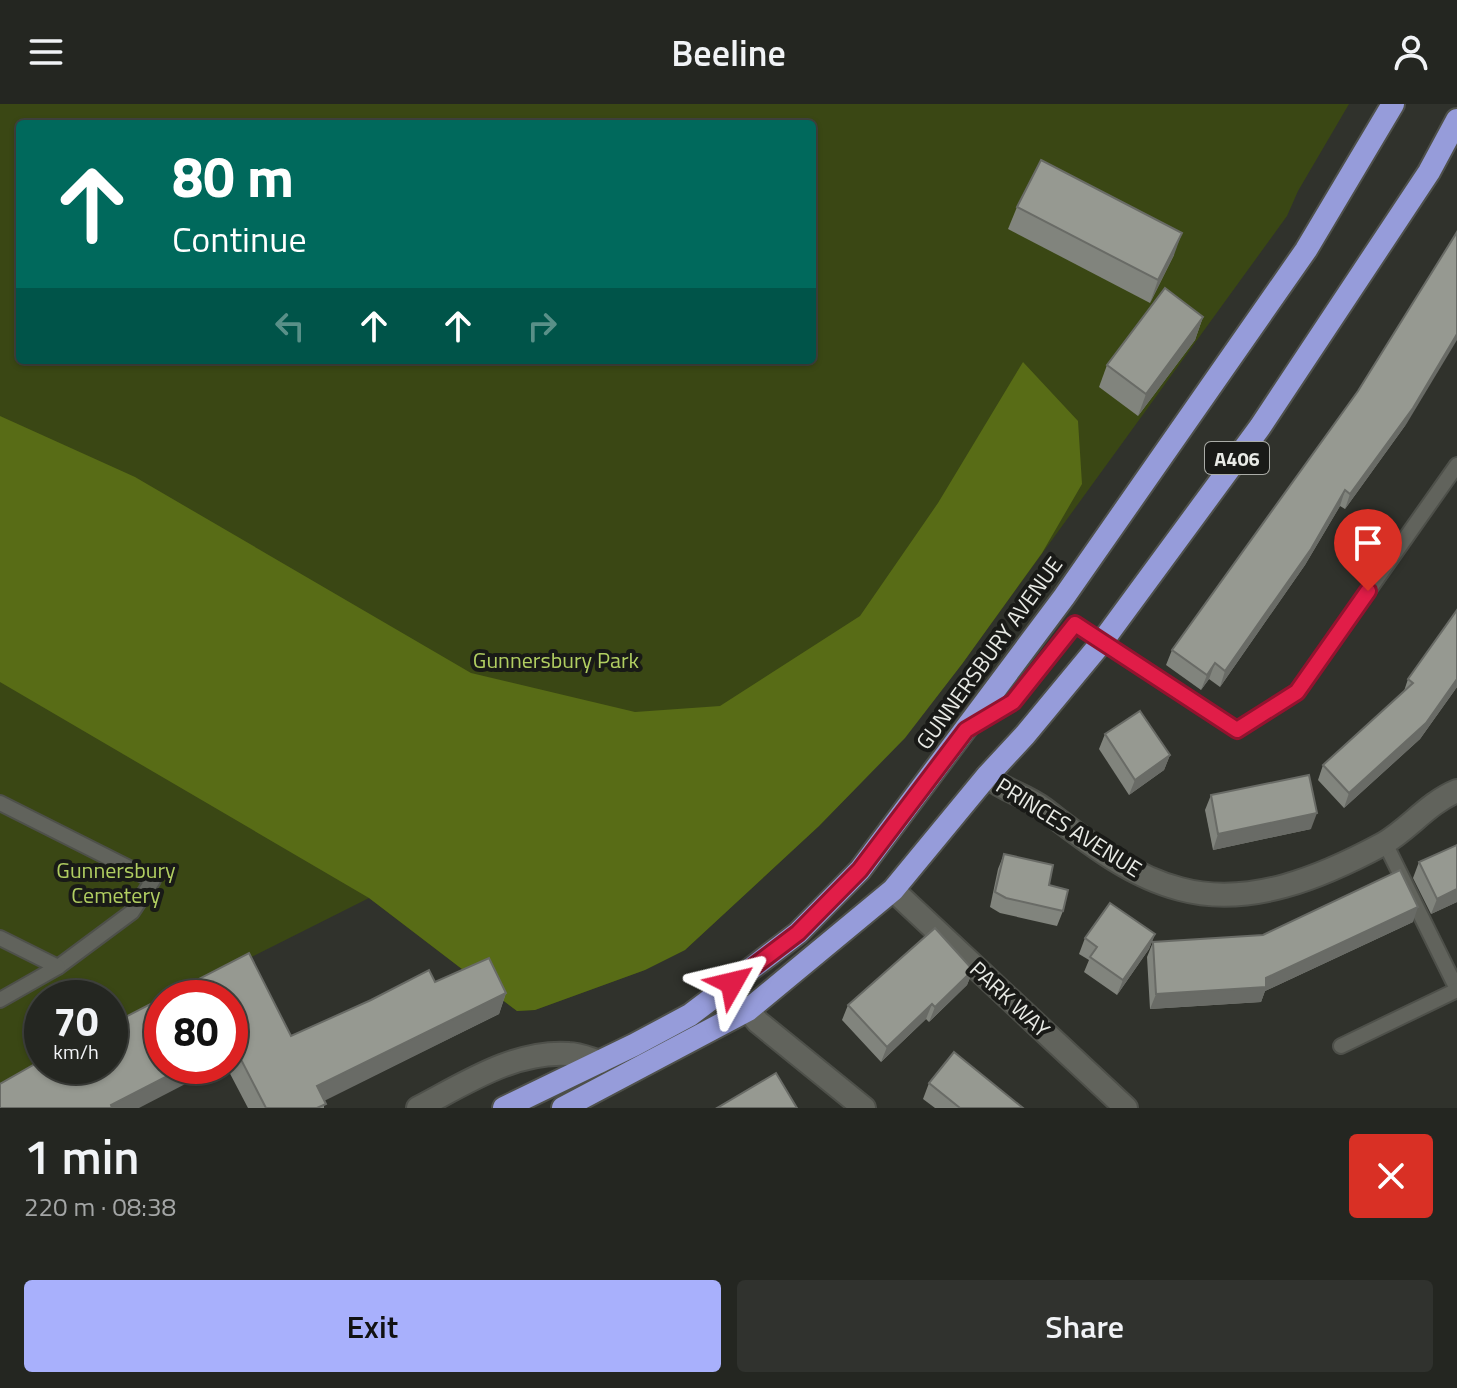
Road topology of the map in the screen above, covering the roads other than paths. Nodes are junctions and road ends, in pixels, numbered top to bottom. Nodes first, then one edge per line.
1 (1393, 104) edge
2 (1457, 120) edge
3 (1457, 465) edge
4 (1102, 642) junction
5 (966, 730) junction
6 (987, 776) junction
7 (1453, 790) edge
8 (0, 803) edge
9 (1385, 843) junction
10 (893, 890) junction
11 (0, 938) edge
12 (58, 967) junction
13 (1457, 989) edge
14 (0, 1000) edge
15 (748, 1010) junction
16 (1341, 1046) dead end
17 (600, 1062) junction
18 (418, 1108) edge
19 (504, 1108) edge
20 (564, 1108) edge
21 (864, 1108) edge
22 (1126, 1108) edge

1 - 5 highway, GUNNERSBURY AVENUE / A406
2 - 4 highway, A406
3 - 4 lane
4 - 5 lane
4 - 6 highway, A406
5 - 17 highway, GUNNERSBURY AVENUE / A406
6 - 9 street, PRINCES AVENUE
6 - 10 highway, A406
7 - 9 street, PRINCES AVENUE
8 - 12 lane
9 - 13 lane
10 - 15 highway, A406
10 - 22 street, PARK WAY
11 - 12 lane
12 - 14 lane
13 - 16 lane
15 - 20 highway, A406
15 - 21 street
17 - 18 street
17 - 19 highway, GUNNERSBURY AVENUE / A406

